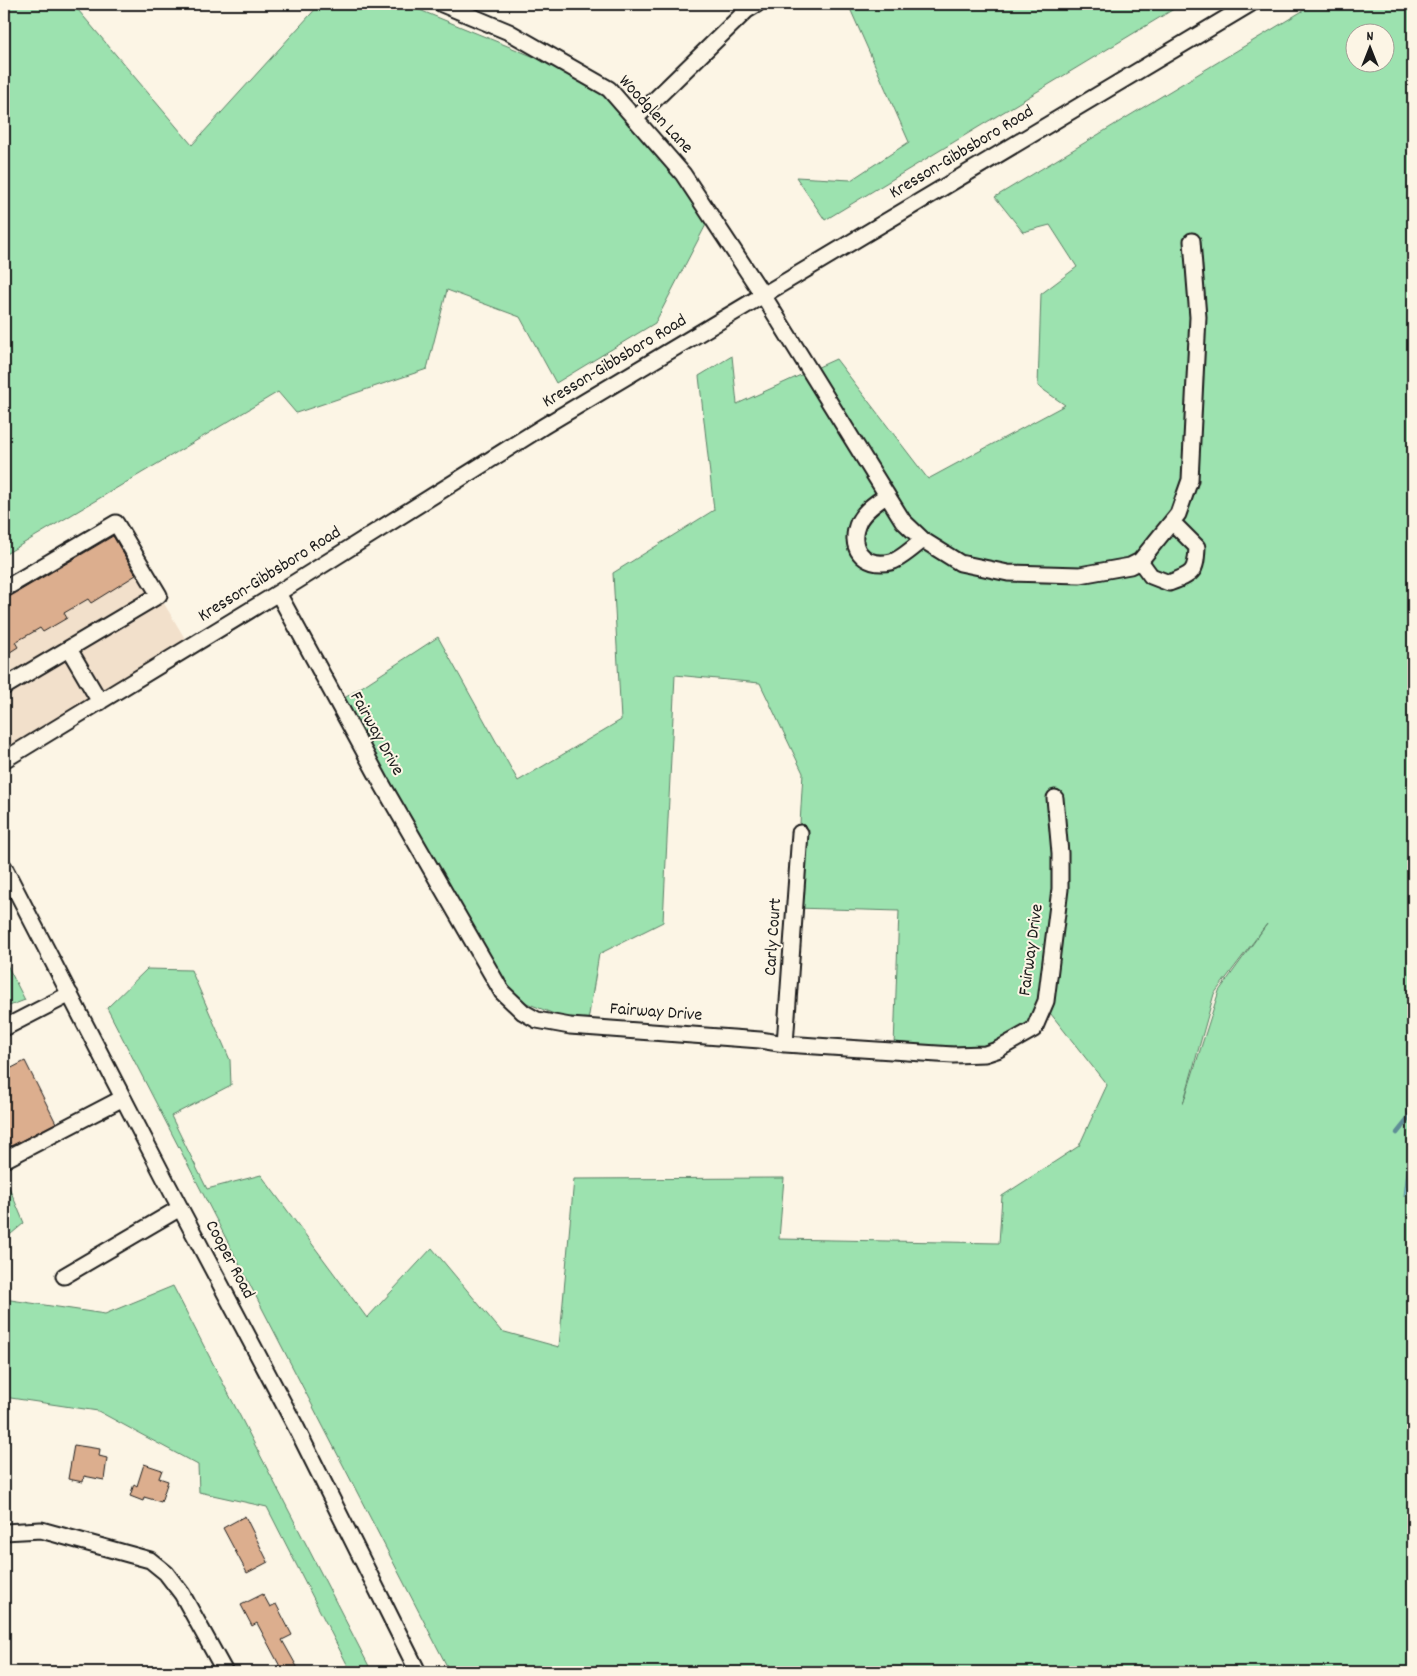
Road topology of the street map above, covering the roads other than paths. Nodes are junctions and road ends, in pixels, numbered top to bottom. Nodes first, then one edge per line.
1 (442, 4) edge
2 (757, 4) edge
3 (1250, 4) edge
4 (635, 119) junction
5 (1192, 241) dead end
6 (763, 295) junction
7 (887, 495) junction
8 (1172, 522) junction
9 (923, 540) junction
10 (1140, 561) junction
11 (4, 589) edge
12 (278, 593) junction
13 (69, 649) junction
14 (4, 687) edge
15 (100, 702) junction
16 (4, 760) edge
17 (1055, 798) dead end
18 (800, 833) dead end
19 (4, 867) edge
20 (70, 994) junction
21 (4, 1028) edge
22 (785, 1044) junction
23 (123, 1098) junction
24 (4, 1160) edge
25 (180, 1208) junction
26 (64, 1276) dead end
27 (4, 1532) edge
28 (224, 1672) edge
29 (418, 1672) edge

1 - 4 street, Woodglen Lane
2 - 4 street
3 - 6 street, Kresson-Gibbsboro Road
4 - 6 street, Woodglen Lane
5 - 8 street
6 - 7 street, Woodglen Lane
6 - 12 street, Kresson-Gibbsboro Road
7 - 9 street, Woodglen Lane
7 - 9 street
8 - 10 street
8 - 10 street
9 - 10 street, Woodglen Lane
11 - 13 street
12 - 15 street, Kresson-Gibbsboro Road
12 - 22 street, Fairway Drive
13 - 14 street
13 - 15 street
15 - 16 street, Kresson-Gibbsboro Road
17 - 22 street, Fairway Drive
18 - 22 street, Carly Court
19 - 20 street, Cooper Road
20 - 21 street
20 - 23 street, Cooper Road
23 - 24 street
23 - 25 street, Cooper Road
25 - 26 street
25 - 29 street, Cooper Road
27 - 28 street

